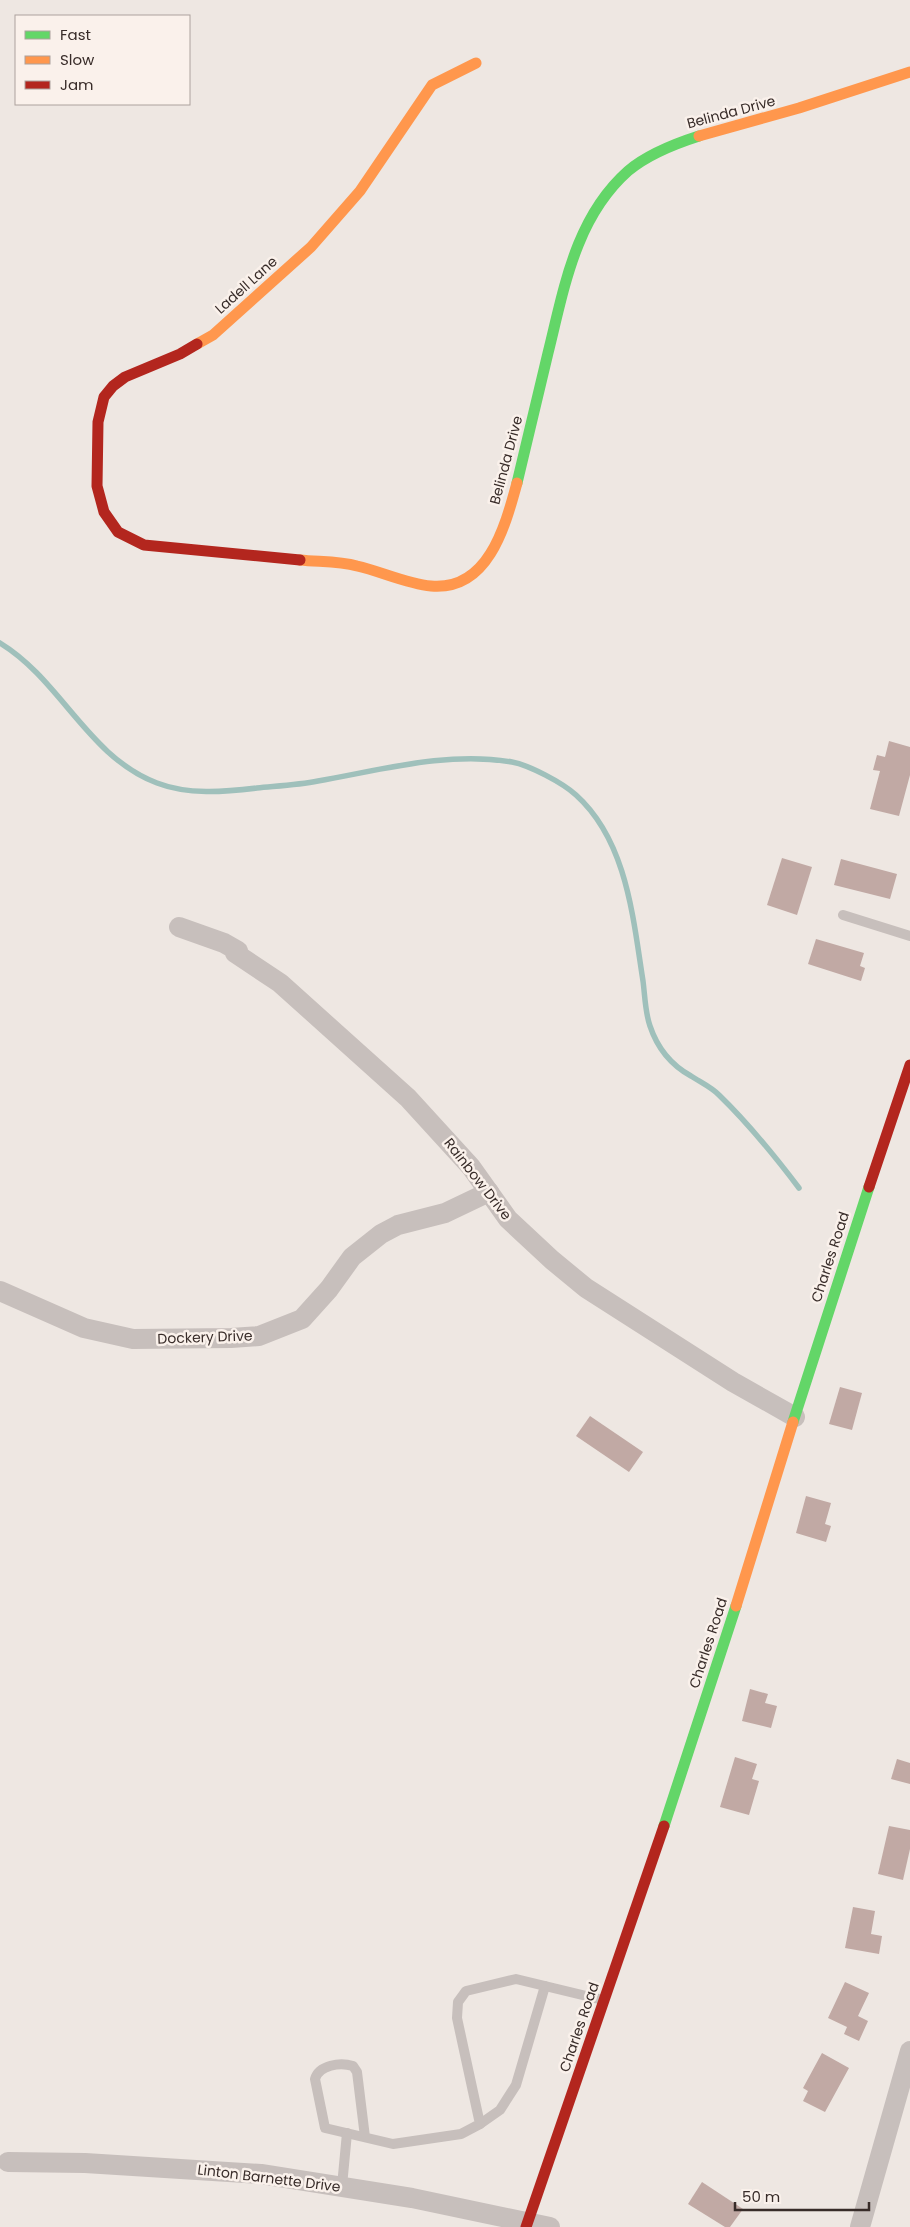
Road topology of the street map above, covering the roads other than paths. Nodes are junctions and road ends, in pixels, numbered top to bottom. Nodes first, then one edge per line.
1 (476, 63) dead end
2 (910, 72) edge
3 (118, 532) joint
4 (843, 914) dead end
5 (179, 927) dead end
6 (910, 936) edge
7 (910, 1065) edge
8 (489, 1192) junction
9 (0, 1291) edge
10 (795, 1417) junction
11 (545, 1986) junction
12 (604, 2000) junction
13 (910, 2052) edge
14 (480, 2124) junction
15 (347, 2133) junction
16 (365, 2137) junction
17 (8, 2162) dead end
18 (342, 2186) junction
19 (526, 2224) edge
20 (550, 2227) edge
21 (860, 2227) edge

1 - 3 street, Ladell Lane
2 - 3 street, Belinda Drive
4 - 6 lane
5 - 8 street, Rainbow Drive
7 - 10 street, Charles Road
8 - 9 street, Dockery Drive
8 - 10 street, Rainbow Drive
10 - 12 street, Charles Road
11 - 12 lane
11 - 14 lane
11 - 14 lane
12 - 19 street, Charles Road
13 - 21 street
14 - 16 lane
15 - 16 lane
15 - 16 lane
15 - 18 lane
17 - 18 street, Linton Barnette Drive
18 - 19 street, Linton Barnette Drive
19 - 20 street, Linton Barnette Drive

